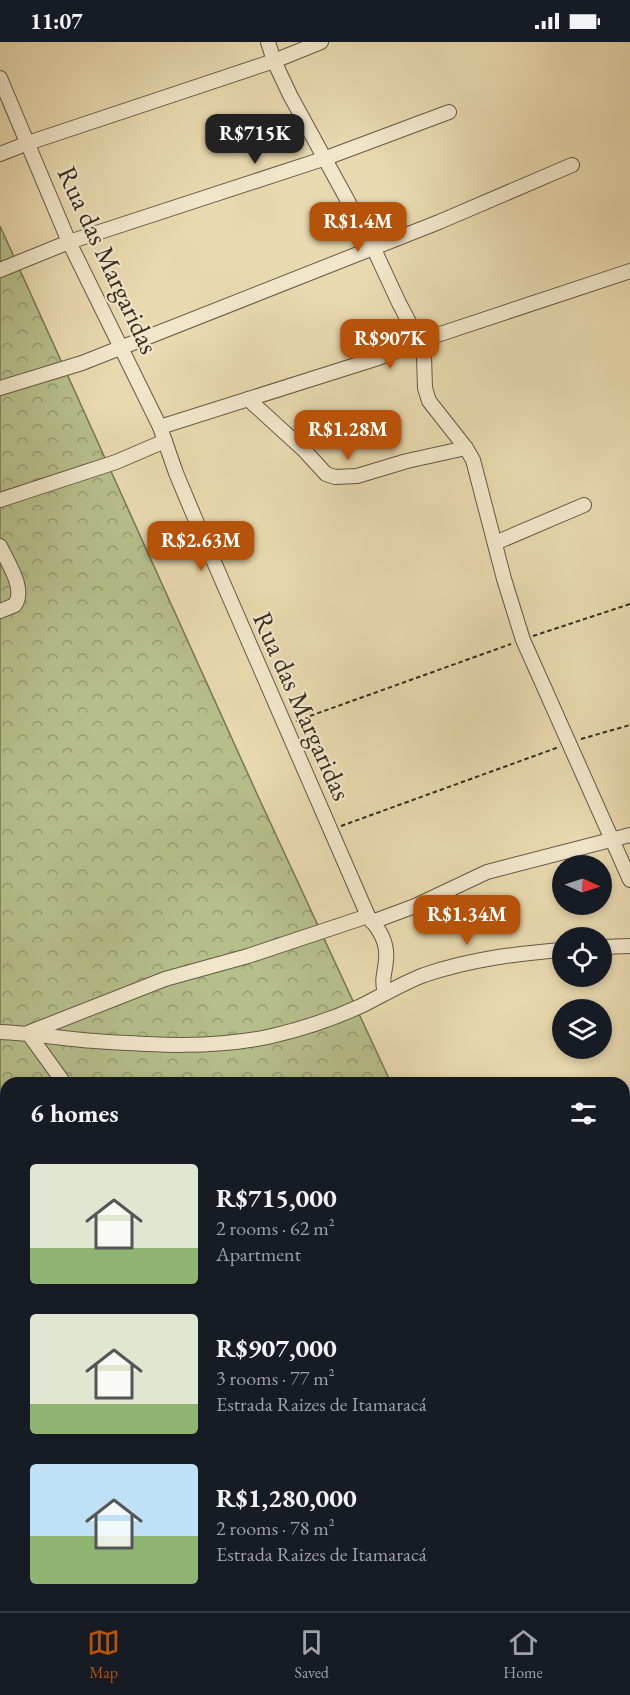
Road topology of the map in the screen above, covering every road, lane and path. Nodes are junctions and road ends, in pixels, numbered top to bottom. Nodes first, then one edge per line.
1 (268, 42) edge
2 (321, 42) edge
3 (274, 61) junction
4 (0, 78) edge
5 (449, 112) dead end
6 (28, 143) junction
7 (0, 154) edge
8 (326, 159) junction
9 (572, 165) dead end
10 (69, 242) junction
11 (373, 247) junction
12 (0, 270) edge
13 (630, 271) edge
14 (419, 341) junction
15 (121, 346) junction
16 (0, 388) edge
17 (248, 399) junction
18 (160, 427) junction
19 (165, 441) junction
20 (466, 448) junction
21 (0, 500) edge
22 (584, 505) dead end
23 (495, 543) junction
24 (0, 546) edge
25 (630, 604) edge
26 (0, 611) edge
27 (523, 640) junction
28 (630, 725) edge
29 (284, 726) junction
30 (569, 743) junction
31 (330, 830) junction
32 (630, 835) edge
33 (612, 840) junction
34 (630, 880) edge
35 (370, 919) junction
36 (630, 946) edge
37 (612, 947) edge
38 (552, 951) edge
39 (385, 993) junction
40 (0, 1032) edge
41 (28, 1033) junction
42 (60, 1077) edge

1 - 3 street
2 - 3 street
3 - 6 street
3 - 8 street
4 - 6 street, Rua das Margaridas
5 - 8 street
6 - 7 street
6 - 10 street, Rua das Margaridas
8 - 10 street
8 - 11 street
9 - 11 street
10 - 12 street
10 - 15 street, Rua das Margaridas
11 - 14 street
11 - 15 street
13 - 14 street
14 - 17 street
14 - 20 street
15 - 16 street
15 - 18 street, Rua das Margaridas
17 - 18 street
17 - 20 street
18 - 19 street, Rua das Margaridas
19 - 21 street
19 - 29 street, Rua das Margaridas
20 - 23 street
22 - 23 street
23 - 27 street
24 - 26 street
25 - 27 path
27 - 29 path
27 - 30 street
28 - 30 path
29 - 31 street, Rua das Margaridas
30 - 31 path
30 - 33 street
31 - 35 street, Rua das Margaridas
32 - 33 street
33 - 34 street
33 - 35 street
35 - 39 street, Rua das Margaridas
35 - 41 street
36 - 37 street
38 - 39 street
39 - 41 street
40 - 41 street
41 - 42 street

